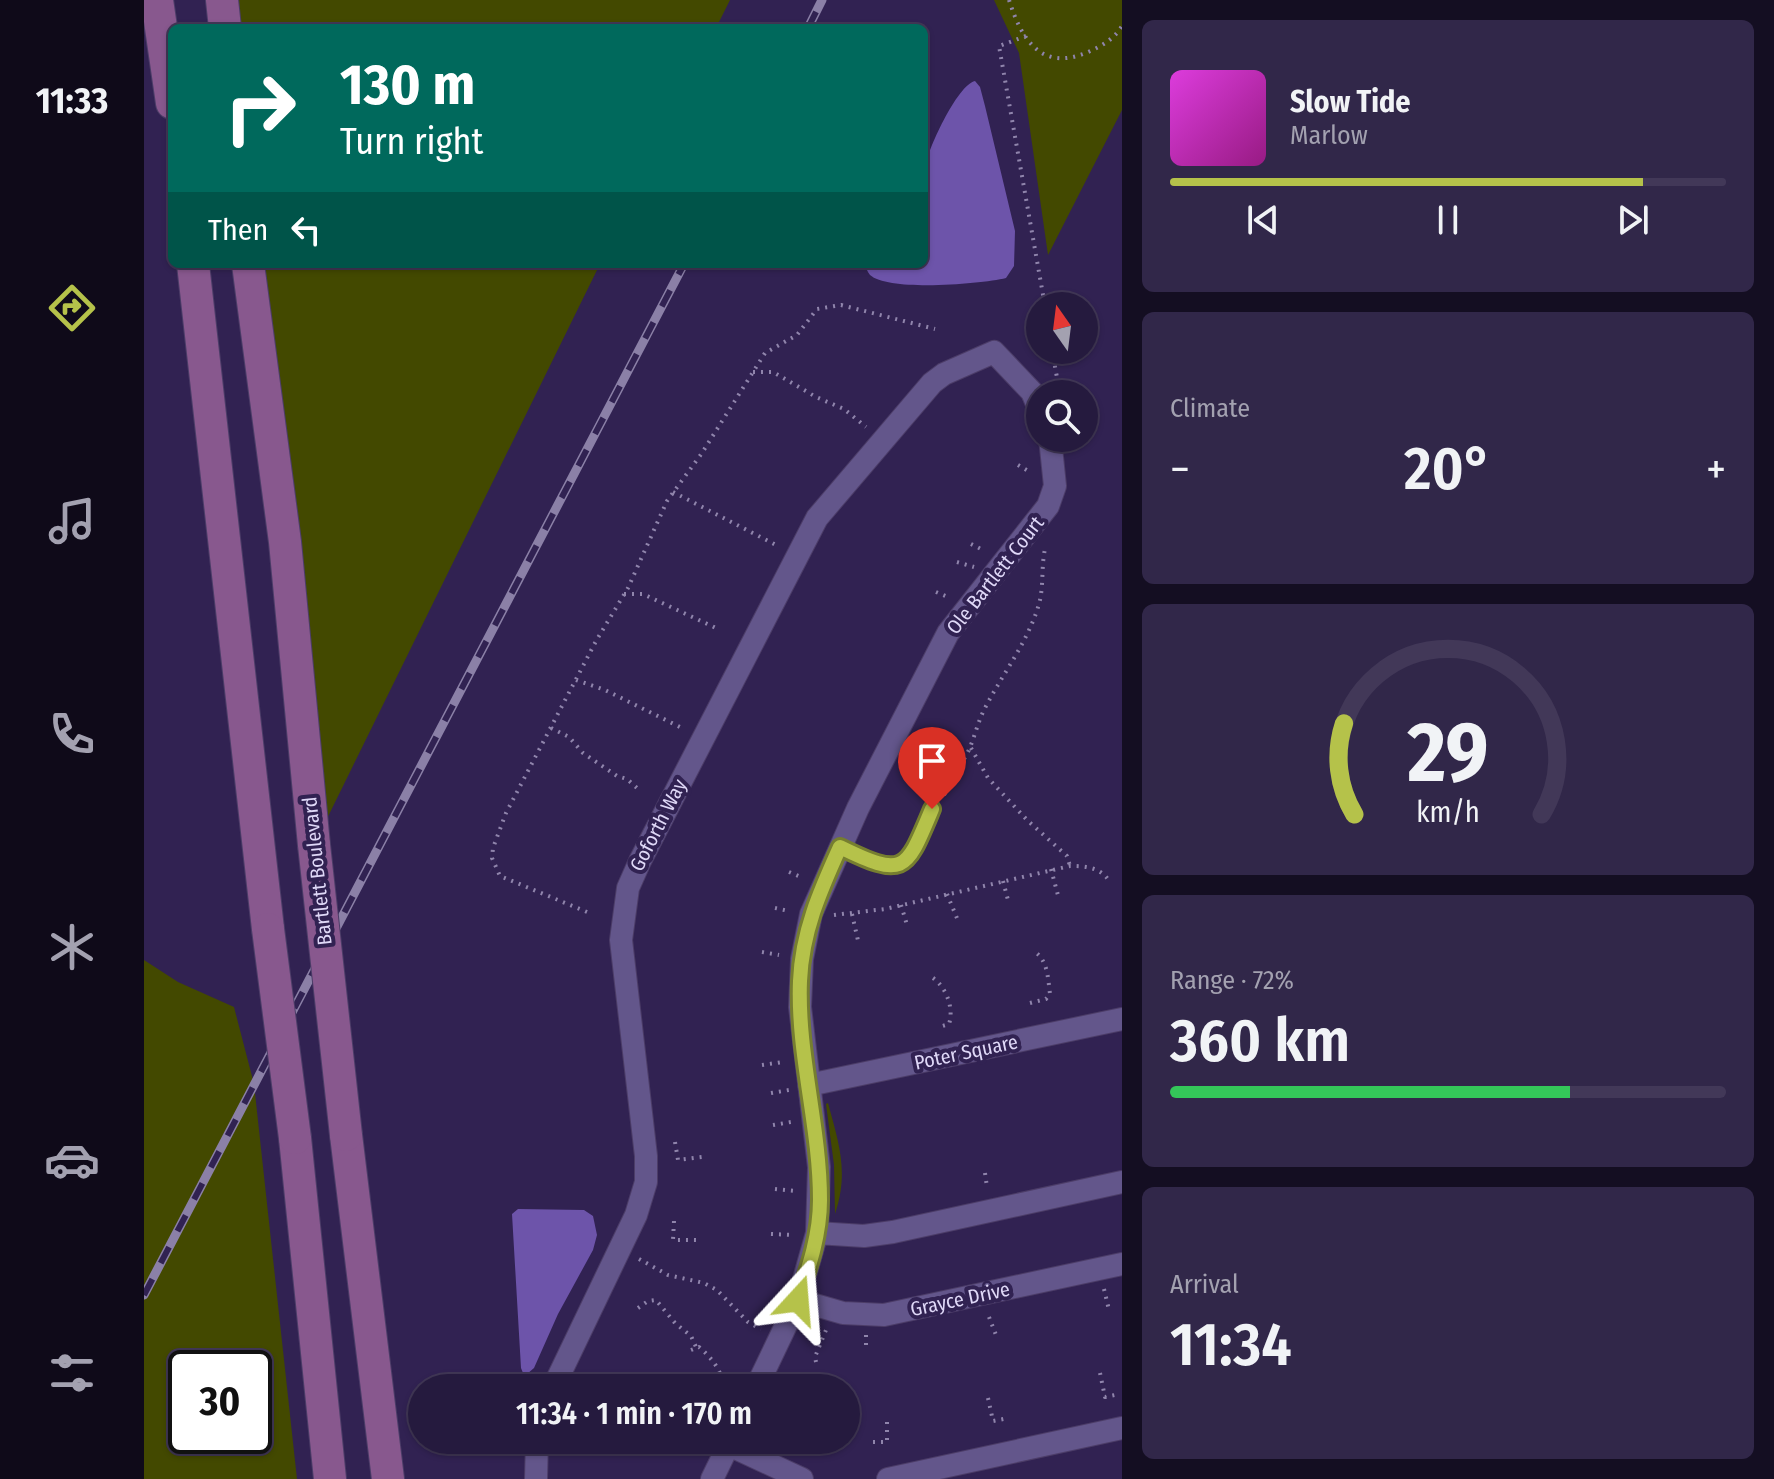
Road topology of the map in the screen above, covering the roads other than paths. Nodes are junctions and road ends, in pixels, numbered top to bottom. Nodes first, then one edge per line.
1 (157, 0) edge
2 (222, 0) edge
3 (225, 24) edge
4 (168, 76) edge
5 (193, 268) edge
6 (249, 268) edge
7 (1026, 386) edge
8 (1051, 452) edge
9 (932, 809) dead end
10 (840, 847) junction
11 (1122, 1019) edge
12 (802, 1088) junction
13 (1122, 1182) edge
14 (809, 1234) junction
15 (1122, 1264) edge
16 (798, 1300) junction
17 (560, 1374) edge
18 (763, 1374) edge
19 (1122, 1428) edge
20 (537, 1454) edge
21 (724, 1454) edge
22 (753, 1454) edge
23 (330, 1479) edge
24 (388, 1479) edge
25 (536, 1479) edge
26 (712, 1479) edge
27 (802, 1479) edge
28 (888, 1479) edge

1 - 4 main road
2 - 3 main road
5 - 23 main road, bridge
6 - 24 main road, Bartlett Boulevard, bridge
7 - 17 street, Goforth Way
8 - 10 street, Ole Bartlett Court
9 - 10 lane
10 - 12 street, Ole Bartlett Court
11 - 12 street, Poter Square
12 - 14 street, Ole Bartlett Court
13 - 14 street
14 - 16 street, Ole Bartlett Court
15 - 16 street, Grayce Drive
16 - 18 street, Ole Bartlett Court
19 - 28 street
20 - 25 street
21 - 26 street
22 - 27 street

